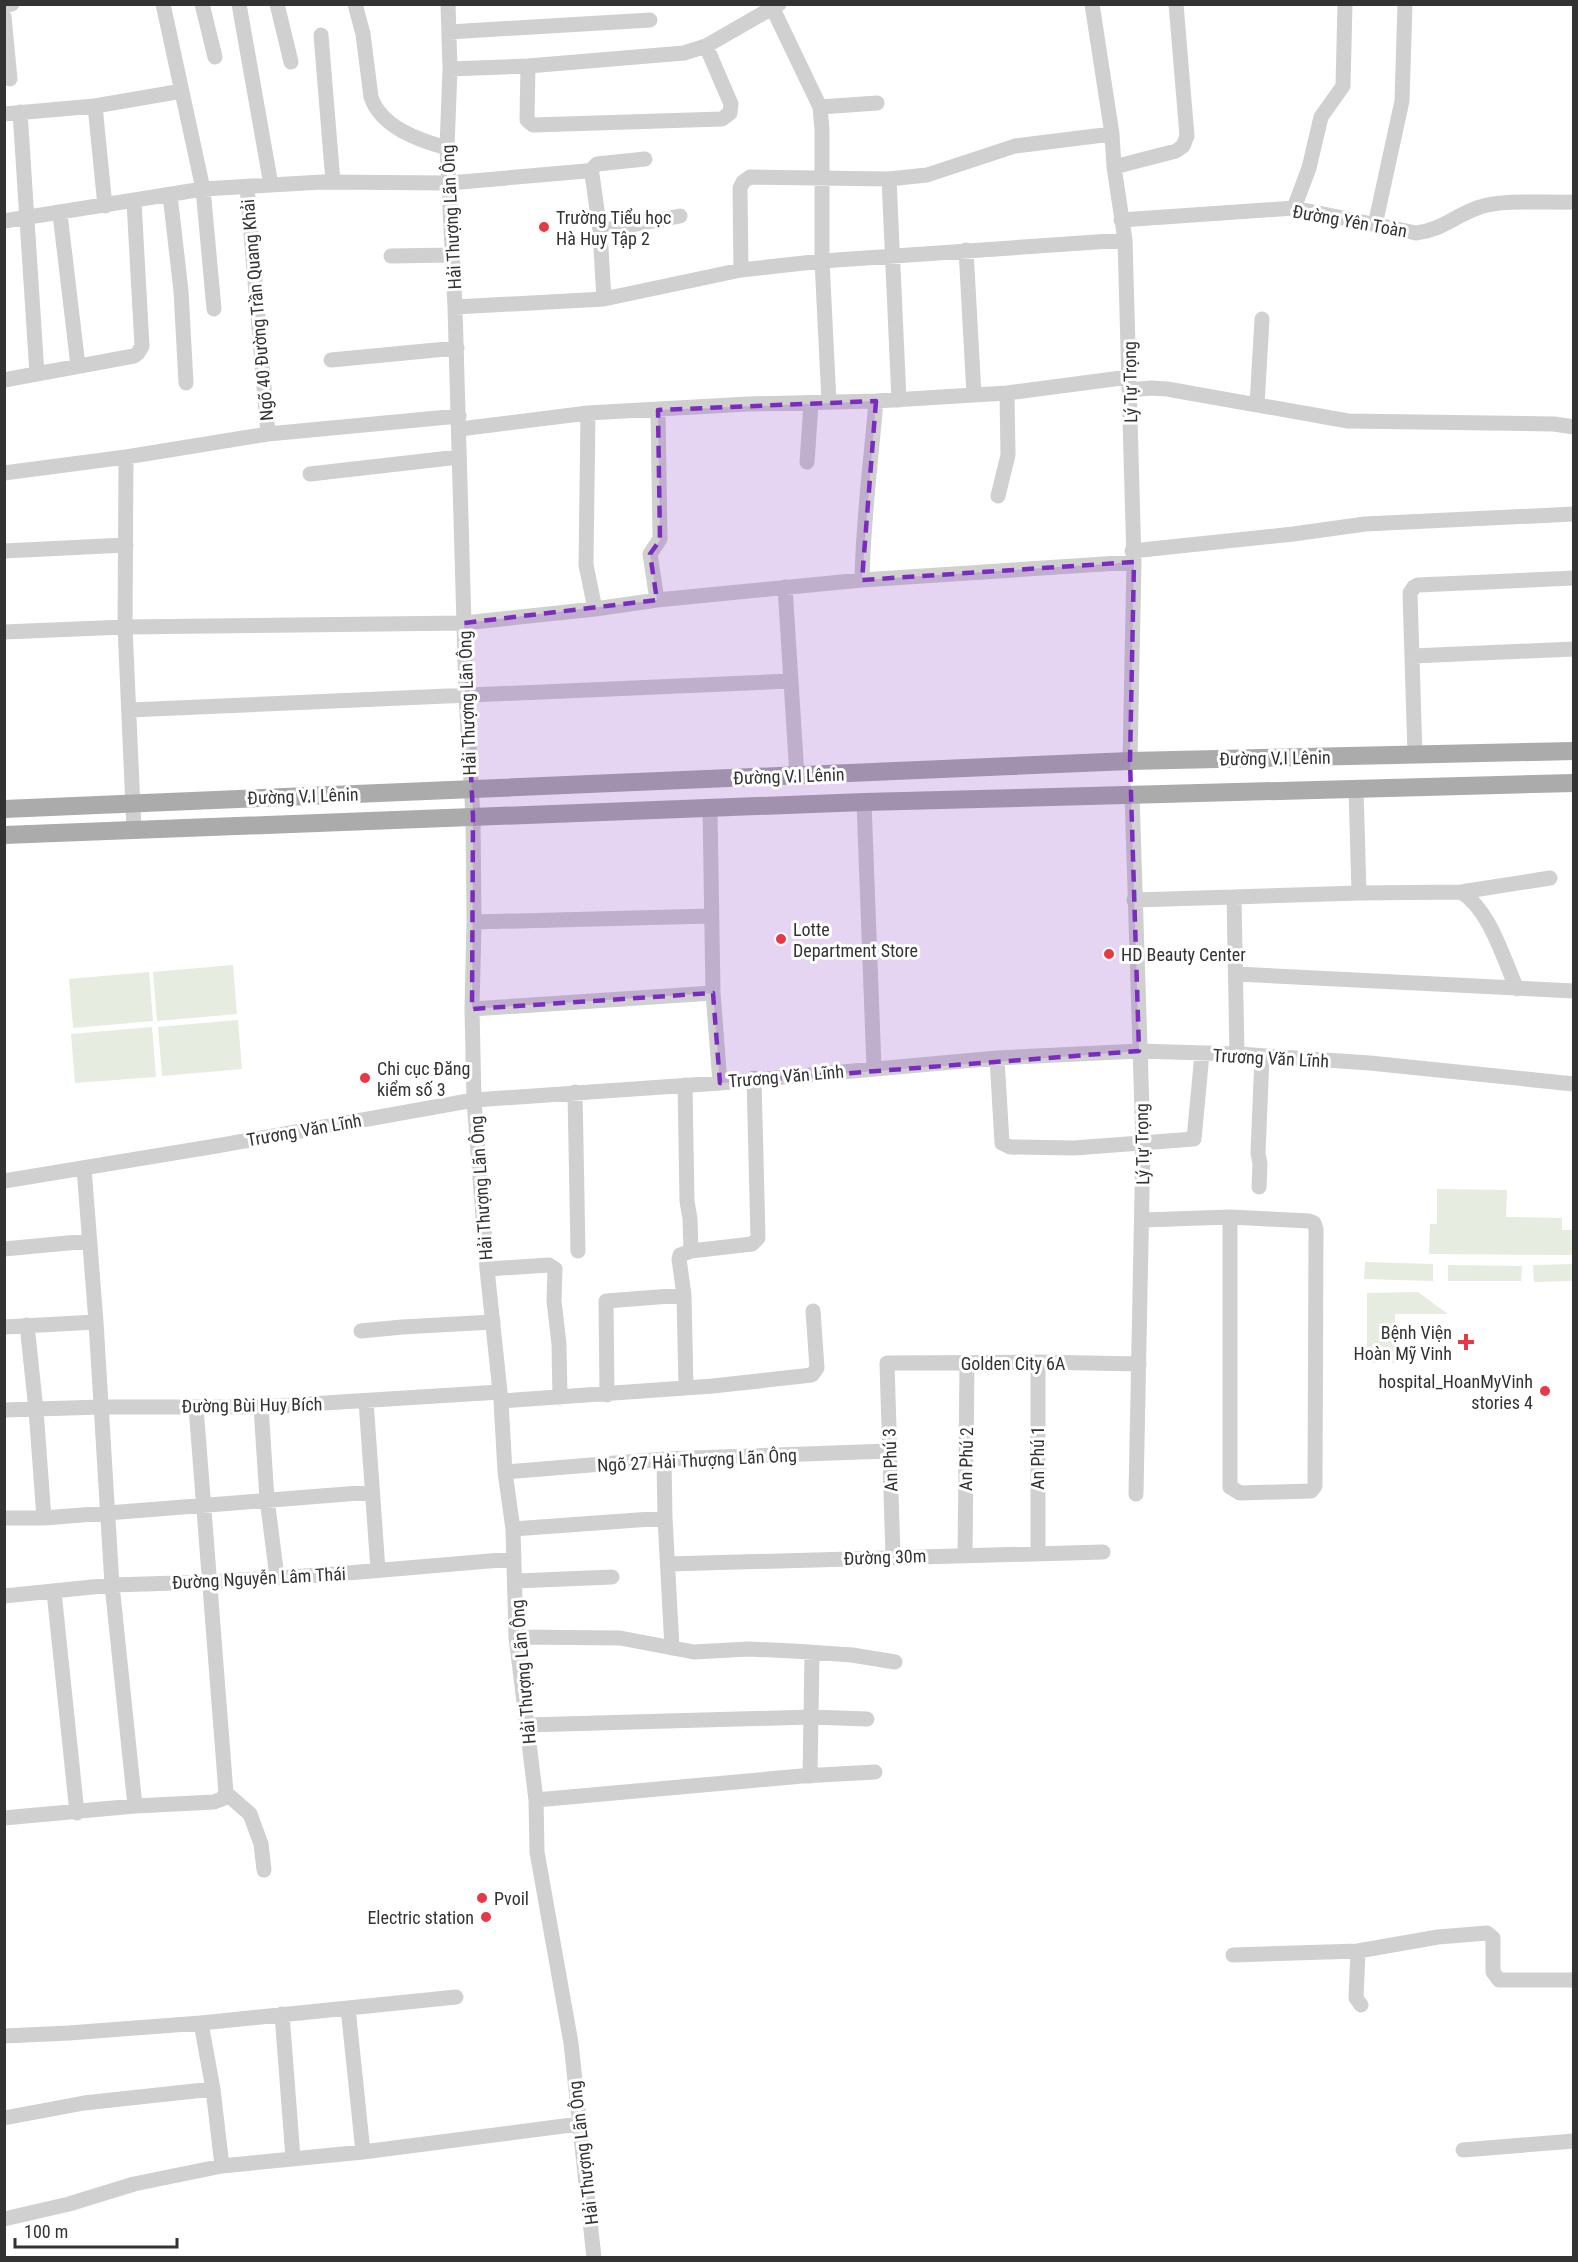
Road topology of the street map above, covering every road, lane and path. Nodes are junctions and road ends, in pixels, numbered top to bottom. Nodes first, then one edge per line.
1 (12, 4) edge
2 (163, 4) edge
3 (202, 4) edge
4 (239, 4) edge
5 (277, 4) edge
6 (354, 4) edge
7 (448, 4) edge
8 (1092, 4) edge
9 (1176, 4) edge
10 (1345, 4) edge
11 (1405, 4) edge
12 (4, 6) edge
13 (776, 7) edge
14 (4, 17) edge
15 (650, 20) dead end
16 (449, 32) junction
17 (321, 35) dead end
18 (706, 46) junction
19 (215, 57) dead end
20 (291, 62) dead end
21 (528, 66) junction
22 (450, 69) junction
23 (10, 79) dead end
24 (182, 91) junction
25 (877, 103) dead end
26 (95, 106) junction
27 (820, 107) junction
28 (12, 113) edge
29 (1112, 134) junction
30 (447, 148) junction
31 (645, 159) dead end
32 (1114, 167) junction
33 (590, 171) junction
34 (822, 177) junction
35 (889, 179) junction
36 (333, 182) junction
37 (449, 183) junction
38 (271, 185) junction
39 (247, 187) junction
40 (203, 189) junction
41 (170, 195) junction
42 (134, 202) junction
43 (1574, 202) edge
44 (105, 206) junction
45 (1294, 208) junction
46 (60, 214) junction
47 (680, 216) dead end
48 (28, 218) junction
49 (1120, 220) junction
50 (4, 222) edge
51 (1375, 225) junction
52 (600, 231) junction
53 (1125, 240) junction
54 (966, 250) junction
55 (452, 255) junction
56 (891, 255) junction
57 (391, 256) dead end
58 (822, 261) junction
59 (741, 270) junction
60 (604, 299) junction
61 (455, 307) junction
62 (214, 309) dead end
63 (1262, 319) dead end
64 (457, 348) junction
65 (331, 360) dead end
66 (78, 366) junction
67 (37, 374) junction
68 (4, 380) edge
69 (186, 383) dead end
70 (1130, 384) junction
71 (1006, 393) junction
72 (974, 394) junction
73 (899, 400) junction
74 (876, 401) junction
75 (829, 402) junction
76 (810, 404) junction
77 (1257, 405) junction
78 (658, 410) junction
79 (588, 413) junction
80 (459, 422) junction
81 (1574, 427) edge
82 (268, 434) junction
83 (126, 457) junction
84 (459, 457) junction
85 (807, 462) dead end
86 (4, 473) edge
87 (310, 474) dead end
88 (998, 496) dead end
89 (1574, 514) edge
90 (126, 545) junction
91 (4, 551) edge
92 (1133, 556) junction
93 (1574, 578) edge
94 (862, 580) junction
95 (785, 588) junction
96 (657, 600) junction
97 (596, 609) junction
98 (464, 623) junction
99 (125, 627) junction
100 (4, 632) edge
101 (1574, 649) edge
102 (1413, 656) junction
103 (791, 681) junction
104 (466, 695) junction
105 (130, 710) junction
106 (1574, 751) edge
107 (1415, 755) junction
108 (1130, 761) junction
109 (796, 776) junction
110 (1574, 783) edge
111 (471, 789) junction
112 (1356, 789) junction
113 (1132, 794) junction
114 (864, 802) junction
115 (134, 803) junction
116 (4, 809) edge
117 (711, 809) junction
118 (473, 817) junction
119 (134, 830) junction
120 (4, 835) edge
121 (1550, 878) dead end
122 (1461, 892) junction
123 (1359, 893) junction
124 (1234, 897) junction
125 (1134, 900) junction
126 (711, 916) junction
127 (474, 922) junction
128 (1237, 974) junction
129 (1517, 988) junction
130 (1574, 991) edge
131 (713, 993) junction
132 (472, 1009) junction
133 (1138, 1051) junction
134 (1202, 1054) junction
135 (1237, 1054) junction
136 (1262, 1057) junction
137 (997, 1058) junction
138 (874, 1068) junction
139 (754, 1078) junction
140 (720, 1083) junction
141 (1574, 1084) edge
142 (685, 1085) junction
143 (575, 1092) junction
144 (474, 1100) junction
145 (1143, 1143) junction
146 (84, 1168) junction
147 (4, 1181) edge
148 (1259, 1187) dead end
149 (1230, 1217) junction
150 (1143, 1220) junction
151 (89, 1241) junction
152 (4, 1249) edge
153 (578, 1251) dead end
154 (691, 1251) junction
155 (487, 1269) junction
156 (684, 1295) junction
157 (813, 1311) dead end
158 (96, 1322) junction
159 (493, 1322) junction
160 (27, 1325) junction
161 (4, 1327) edge
162 (361, 1331) dead end
163 (967, 1362) junction
164 (1038, 1362) junction
165 (887, 1363) joint
166 (1139, 1364) junction
167 (686, 1388) junction
168 (607, 1395) junction
169 (501, 1396) junction
170 (560, 1398) junction
171 (366, 1401) junction
172 (100, 1407) junction
173 (196, 1407) junction
174 (261, 1407) junction
175 (4, 1410) edge
176 (36, 1410) junction
177 (889, 1451) junction
178 (664, 1459) junction
179 (505, 1472) junction
180 (372, 1492) junction
181 (1136, 1494) dead end
182 (267, 1499) junction
183 (203, 1504) junction
184 (108, 1512) junction
185 (4, 1518) edge
186 (44, 1518) junction
187 (665, 1518) junction
188 (513, 1529) junction
189 (1103, 1552) dead end
190 (1038, 1554) junction
191 (965, 1555) junction
192 (893, 1557) junction
193 (513, 1559) junction
194 (668, 1564) junction
195 (378, 1570) junction
196 (277, 1577) junction
197 (612, 1577) dead end
198 (516, 1581) junction
199 (210, 1582) junction
200 (112, 1585) junction
201 (54, 1592) junction
202 (4, 1596) edge
203 (516, 1637) junction
204 (672, 1648) junction
205 (812, 1653) junction
206 (895, 1662) dead end
207 (811, 1717) junction
208 (867, 1719) dead end
209 (527, 1725) junction
210 (875, 1772) dead end
211 (810, 1776) junction
212 (226, 1793) junction
213 (536, 1800) junction
214 (135, 1806) junction
215 (77, 1813) junction
216 (4, 1818) edge
217 (264, 1870) dead end
218 (1358, 1951) junction
219 (1233, 1955) dead end
220 (1574, 1980) edge
221 (456, 1997) dead end
222 (1361, 2005) dead end
223 (348, 2008) junction
224 (282, 2014) junction
225 (201, 2023) junction
226 (4, 2036) edge
227 (213, 2089) junction
228 (4, 2118) edge
229 (579, 2124) junction
230 (1574, 2140) edge
231 (1464, 2150) dead end
232 (363, 2152) junction
233 (293, 2158) junction
234 (222, 2166) junction
235 (4, 2219) edge
236 (594, 2258) edge

1 - 12 street
2 - 24 street
3 - 19 street
4 - 38 street
5 - 20 street
6 - 30 street
7 - 16 street, Hải Thượng Lãn Ông
8 - 29 street, Lý Tự Trọng
9 - 32 street
10 - 45 street
11 - 51 street
13 - 18 street
13 - 27 street
14 - 23 street
15 - 16 street
16 - 22 street, Hải Thượng Lãn Ông
17 - 36 street
18 - 21 street
18 - 21 street
21 - 22 street
22 - 30 street, Hải Thượng Lãn Ông
24 - 26 street
24 - 40 street
25 - 27 street
26 - 28 street
26 - 44 street
27 - 34 street
28 - 48 street
29 - 32 street, Lý Tự Trọng
29 - 35 street
30 - 37 street, Hải Thượng Lãn Ông
31 - 33 street
32 - 49 street, Lý Tự Trọng
33 - 37 street
33 - 52 street
34 - 35 street
34 - 58 street
34 - 59 street
35 - 56 street
36 - 37 street
36 - 38 street
37 - 55 street, Hải Thượng Lãn Ông
38 - 39 street
39 - 40 street
39 - 82 street, Ngõ 40 Đường Trần Quang Khải
40 - 41 street
40 - 62 street
41 - 42 street
41 - 69 street
42 - 44 street
42 - 66 street
43 - 51 street, Đường Yên Toàn
44 - 46 street
45 - 49 street, Đường Yên Toàn
45 - 51 street, Đường Yên Toàn
46 - 48 street
46 - 66 street
47 - 52 street
48 - 50 street
48 - 67 street
49 - 53 street, Lý Tự Trọng
52 - 60 street
53 - 54 street
53 - 70 street, Lý Tự Trọng
54 - 56 street
54 - 72 street
55 - 57 street
55 - 61 street, Hải Thượng Lãn Ông
56 - 58 street
56 - 73 street
58 - 59 street
58 - 75 street
59 - 60 street
60 - 61 street
61 - 64 street, Hải Thượng Lãn Ông
63 - 77 street
64 - 65 street
64 - 80 street, Hải Thượng Lãn Ông
66 - 67 street
67 - 68 street
70 - 71 street
70 - 77 street
70 - 92 street, Lý Tự Trọng
71 - 72 street
71 - 88 street
72 - 73 street
73 - 74 street
74 - 75 street
74 - 94 street
75 - 76 street
76 - 78 street
76 - 85 street
77 - 81 street
78 - 79 street
78 - 96 street
79 - 80 street
79 - 97 street
80 - 82 street
80 - 84 street, Hải Thượng Lãn Ông
82 - 83 street
83 - 86 street
83 - 90 street
84 - 87 street
84 - 98 street, Hải Thượng Lãn Ông
89 - 92 street
90 - 91 street
90 - 99 street
92 - 94 street
92 - 108 street, Lý Tự Trọng
93 - 102 street
94 - 95 street
95 - 96 street
95 - 103 street
96 - 97 street
97 - 98 street
98 - 99 street
98 - 104 street, Hải Thượng Lãn Ông
99 - 100 street
99 - 105 street
101 - 102 street
102 - 107 street
103 - 104 street
103 - 109 street
104 - 105 street
104 - 111 street, Hải Thượng Lãn Ông
105 - 115 street
106 - 107 main road, Đường V.I Lênin
107 - 108 main road, Đường V.I Lênin
108 - 109 main road, Đường V.I Lênin
108 - 113 main road
109 - 111 main road, Đường V.I Lênin
110 - 112 main road, Đường V.I Lênin
111 - 115 main road, Đường V.I Lênin
111 - 118 street, Hải Thượng Lãn Ông
112 - 113 main road, Đường V.I Lênin
112 - 123 street
113 - 114 main road, Đường V.I Lênin
113 - 125 street, Lý Tự Trọng
114 - 117 main road, Đường V.I Lênin
114 - 138 street
115 - 116 main road, Đường V.I Lênin
115 - 119 street
117 - 118 main road, Đường V.I Lênin
117 - 126 street
118 - 119 main road, Đường V.I Lênin
118 - 127 street, Hải Thượng Lãn Ông
119 - 120 main road, Đường V.I Lênin
121 - 122 street
122 - 123 street
122 - 129 street
123 - 124 street
124 - 125 street
124 - 128 street
125 - 133 street, Lý Tự Trọng
126 - 127 street
126 - 131 street
127 - 132 street, Hải Thượng Lãn Ông
128 - 129 street
128 - 135 street
129 - 130 street
131 - 132 street
131 - 140 street
132 - 144 street, Hải Thượng Lãn Ông
133 - 134 street, Trương Văn Lĩnh
133 - 137 street, Trương Văn Lĩnh
133 - 145 street, Lý Tự Trọng
134 - 135 street, Trương Văn Lĩnh
134 - 145 street
135 - 136 street, Trương Văn Lĩnh
136 - 141 street, Trương Văn Lĩnh
136 - 148 street
137 - 138 street, Trương Văn Lĩnh
137 - 145 street
138 - 139 street, Trương Văn Lĩnh
139 - 140 street, Trương Văn Lĩnh
139 - 154 street
140 - 142 street, Trương Văn Lĩnh
142 - 143 street, Trương Văn Lĩnh
142 - 154 street
143 - 144 street, Trương Văn Lĩnh
143 - 153 street
144 - 146 street, Trương Văn Lĩnh
144 - 155 street, Hải Thượng Lãn Ông
145 - 150 street, Lý Tự Trọng
146 - 147 street, Trương Văn Lĩnh
146 - 151 street
149 - 149 street
149 - 150 street
150 - 166 street, Lý Tự Trọng
151 - 152 street
151 - 158 street
154 - 156 street
155 - 159 street, Hải Thượng Lãn Ông
155 - 170 street
156 - 167 street
156 - 168 street
157 - 167 street, Đường Bùi Huy Bích
158 - 160 street
158 - 172 street
159 - 162 street
159 - 169 street, Hải Thượng Lãn Ông
160 - 161 street
160 - 176 street
163 - 164 street, Golden City 6A
163 - 165 street, Golden City 6A
163 - 191 street, An Phú 2
164 - 166 street, Golden City 6A
164 - 190 street, An Phú 1
165 - 177 street, An Phú 3
166 - 181 street, Lý Tự Trọng
167 - 168 street, Đường Bùi Huy Bích
168 - 170 street, Đường Bùi Huy Bích
169 - 170 street, Đường Bùi Huy Bích
169 - 171 street, Đường Bùi Huy Bích
169 - 179 street, Hải Thượng Lãn Ông
171 - 174 street, Đường Bùi Huy Bích
171 - 180 street
172 - 173 street, Đường Bùi Huy Bích
172 - 176 street, Đường Bùi Huy Bích
172 - 184 street
173 - 174 street, Đường Bùi Huy Bích
173 - 183 street
174 - 182 street
175 - 176 street, Đường Bùi Huy Bích
176 - 186 street
177 - 178 street, Ngõ 27 Hải Thượng Lãn Ông
177 - 192 street, An Phú 3
178 - 179 street, Ngõ 27 Hải Thượng Lãn Ông
178 - 187 street
179 - 188 street, Hải Thượng Lãn Ông
180 - 182 street
180 - 195 street
182 - 183 street
182 - 196 street
183 - 184 street
183 - 199 street
184 - 186 street
184 - 200 street
185 - 186 street
187 - 188 street
187 - 194 street
188 - 193 street, Hải Thượng Lãn Ông
189 - 190 street, Đường 30m
190 - 191 street, Đường 30m
191 - 192 street, Đường 30m
192 - 194 street, Đường 30m
193 - 195 street, Đường Nguyễn Lâm Thái
193 - 198 street, Hải Thượng Lãn Ông
194 - 204 street
195 - 196 street, Đường Nguyễn Lâm Thái
196 - 199 street, Đường Nguyễn Lâm Thái
197 - 198 street
198 - 203 street, Hải Thượng Lãn Ông
199 - 200 street, Đường Nguyễn Lâm Thái
199 - 212 street
200 - 201 street, Đường Nguyễn Lâm Thái
200 - 214 street
201 - 202 street, Đường Nguyễn Lâm Thái
201 - 215 street
203 - 204 street
203 - 209 street, Hải Thượng Lãn Ông
204 - 205 street
205 - 206 street
205 - 207 street
207 - 208 street
207 - 209 street
207 - 211 street
209 - 213 street, Hải Thượng Lãn Ông
210 - 211 street
211 - 213 street
212 - 214 street
212 - 217 street
213 - 229 street, Hải Thượng Lãn Ông
214 - 215 street
215 - 216 street
218 - 219 street
218 - 220 street
218 - 222 street
221 - 223 street
223 - 224 street
223 - 232 street
224 - 225 street
224 - 233 street
225 - 226 street
225 - 227 street
227 - 228 street
227 - 234 street
229 - 232 street
229 - 236 street, Hải Thượng Lãn Ông
230 - 231 street
232 - 233 street
233 - 234 street
234 - 235 street

